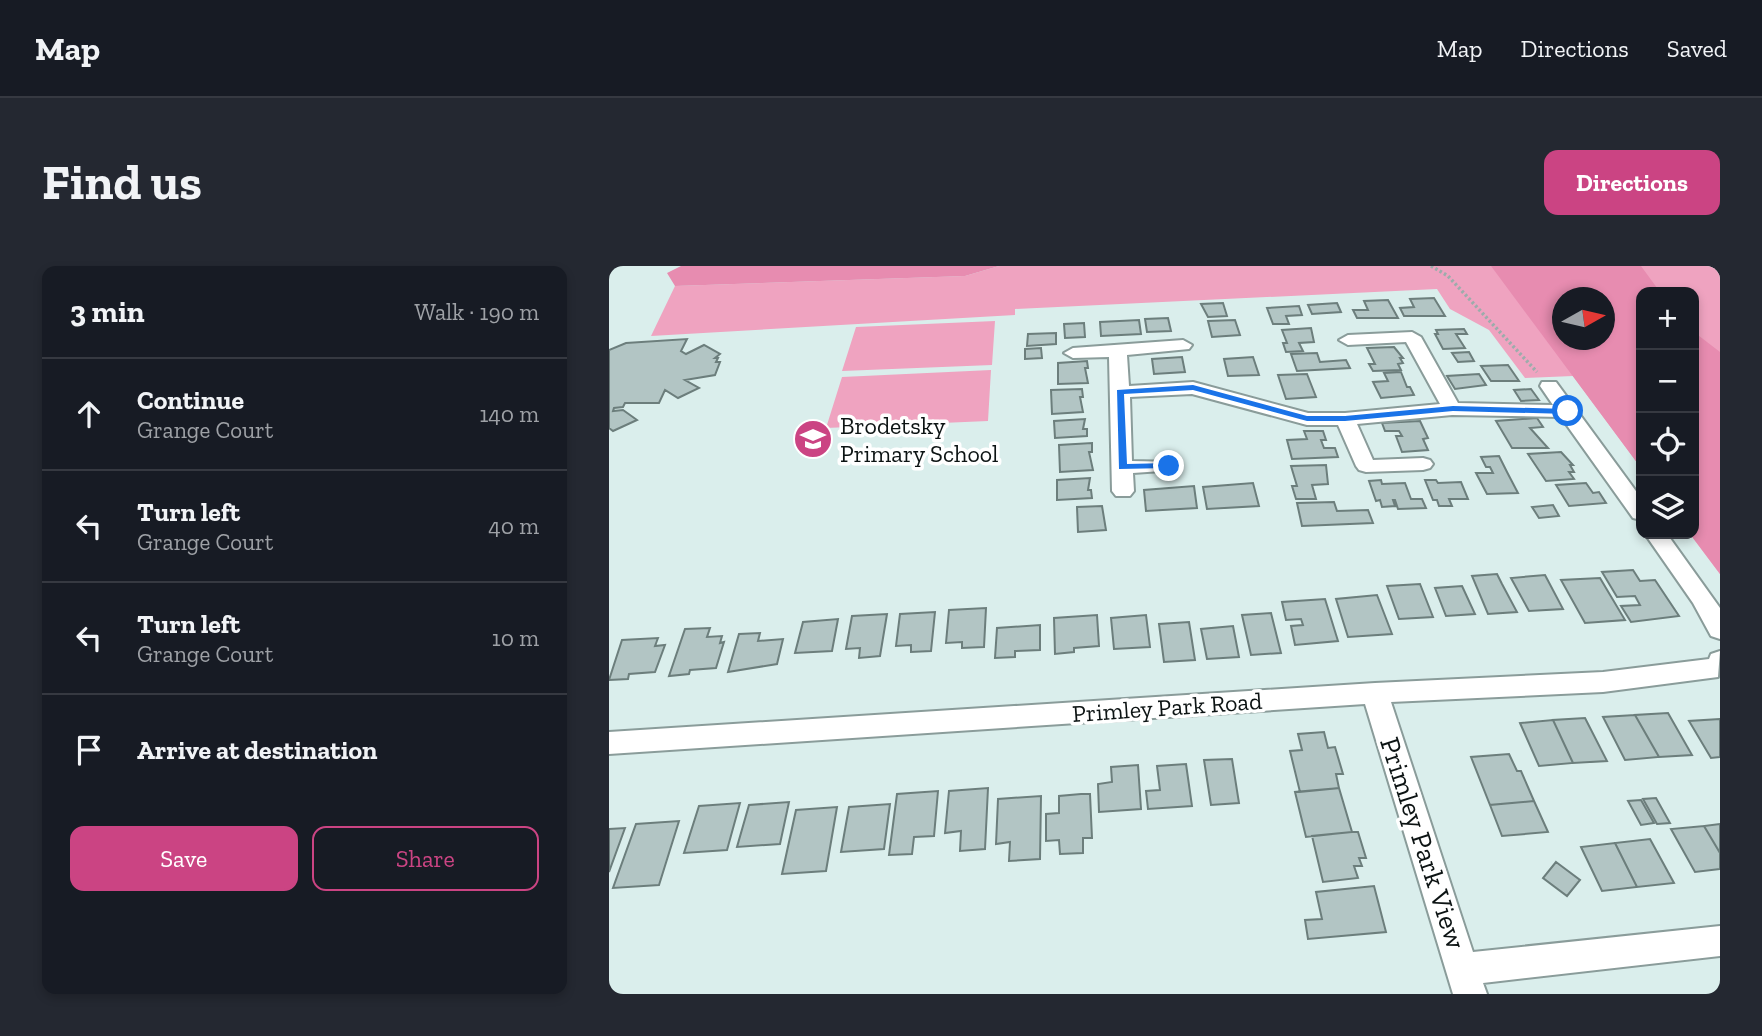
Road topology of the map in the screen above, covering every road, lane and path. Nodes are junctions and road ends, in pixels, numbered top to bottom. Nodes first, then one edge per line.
1 (1431, 266) edge
2 (1348, 340) dead end
3 (1183, 345) dead end
4 (1118, 351) junction
5 (1073, 353) dead end
6 (1549, 386) joint
7 (1120, 392) junction
8 (1453, 409) junction
9 (1568, 411) junction
10 (1345, 419) junction
11 (1423, 464) dead end
12 (1169, 466) dead end
13 (1122, 467) junction
14 (1123, 491) dead end
15 (1636, 506) edge
16 (1660, 539) edge
17 (1720, 630) edge
18 (1720, 662) edge
19 (1375, 693) junction
20 (609, 743) edge
21 (1720, 941) edge
22 (1467, 982) edge

1 - 6 path
2 - 8 street
3 - 4 street
4 - 5 street
4 - 7 street
6 - 9 street
7 - 10 street
7 - 13 street
8 - 9 street
8 - 10 street
9 - 15 street
10 - 11 street
12 - 13 street
13 - 14 street
16 - 17 street
18 - 19 street, Primley Park Road
19 - 20 street, Primley Park Road
19 - 22 street, Primley Park View
21 - 22 street

